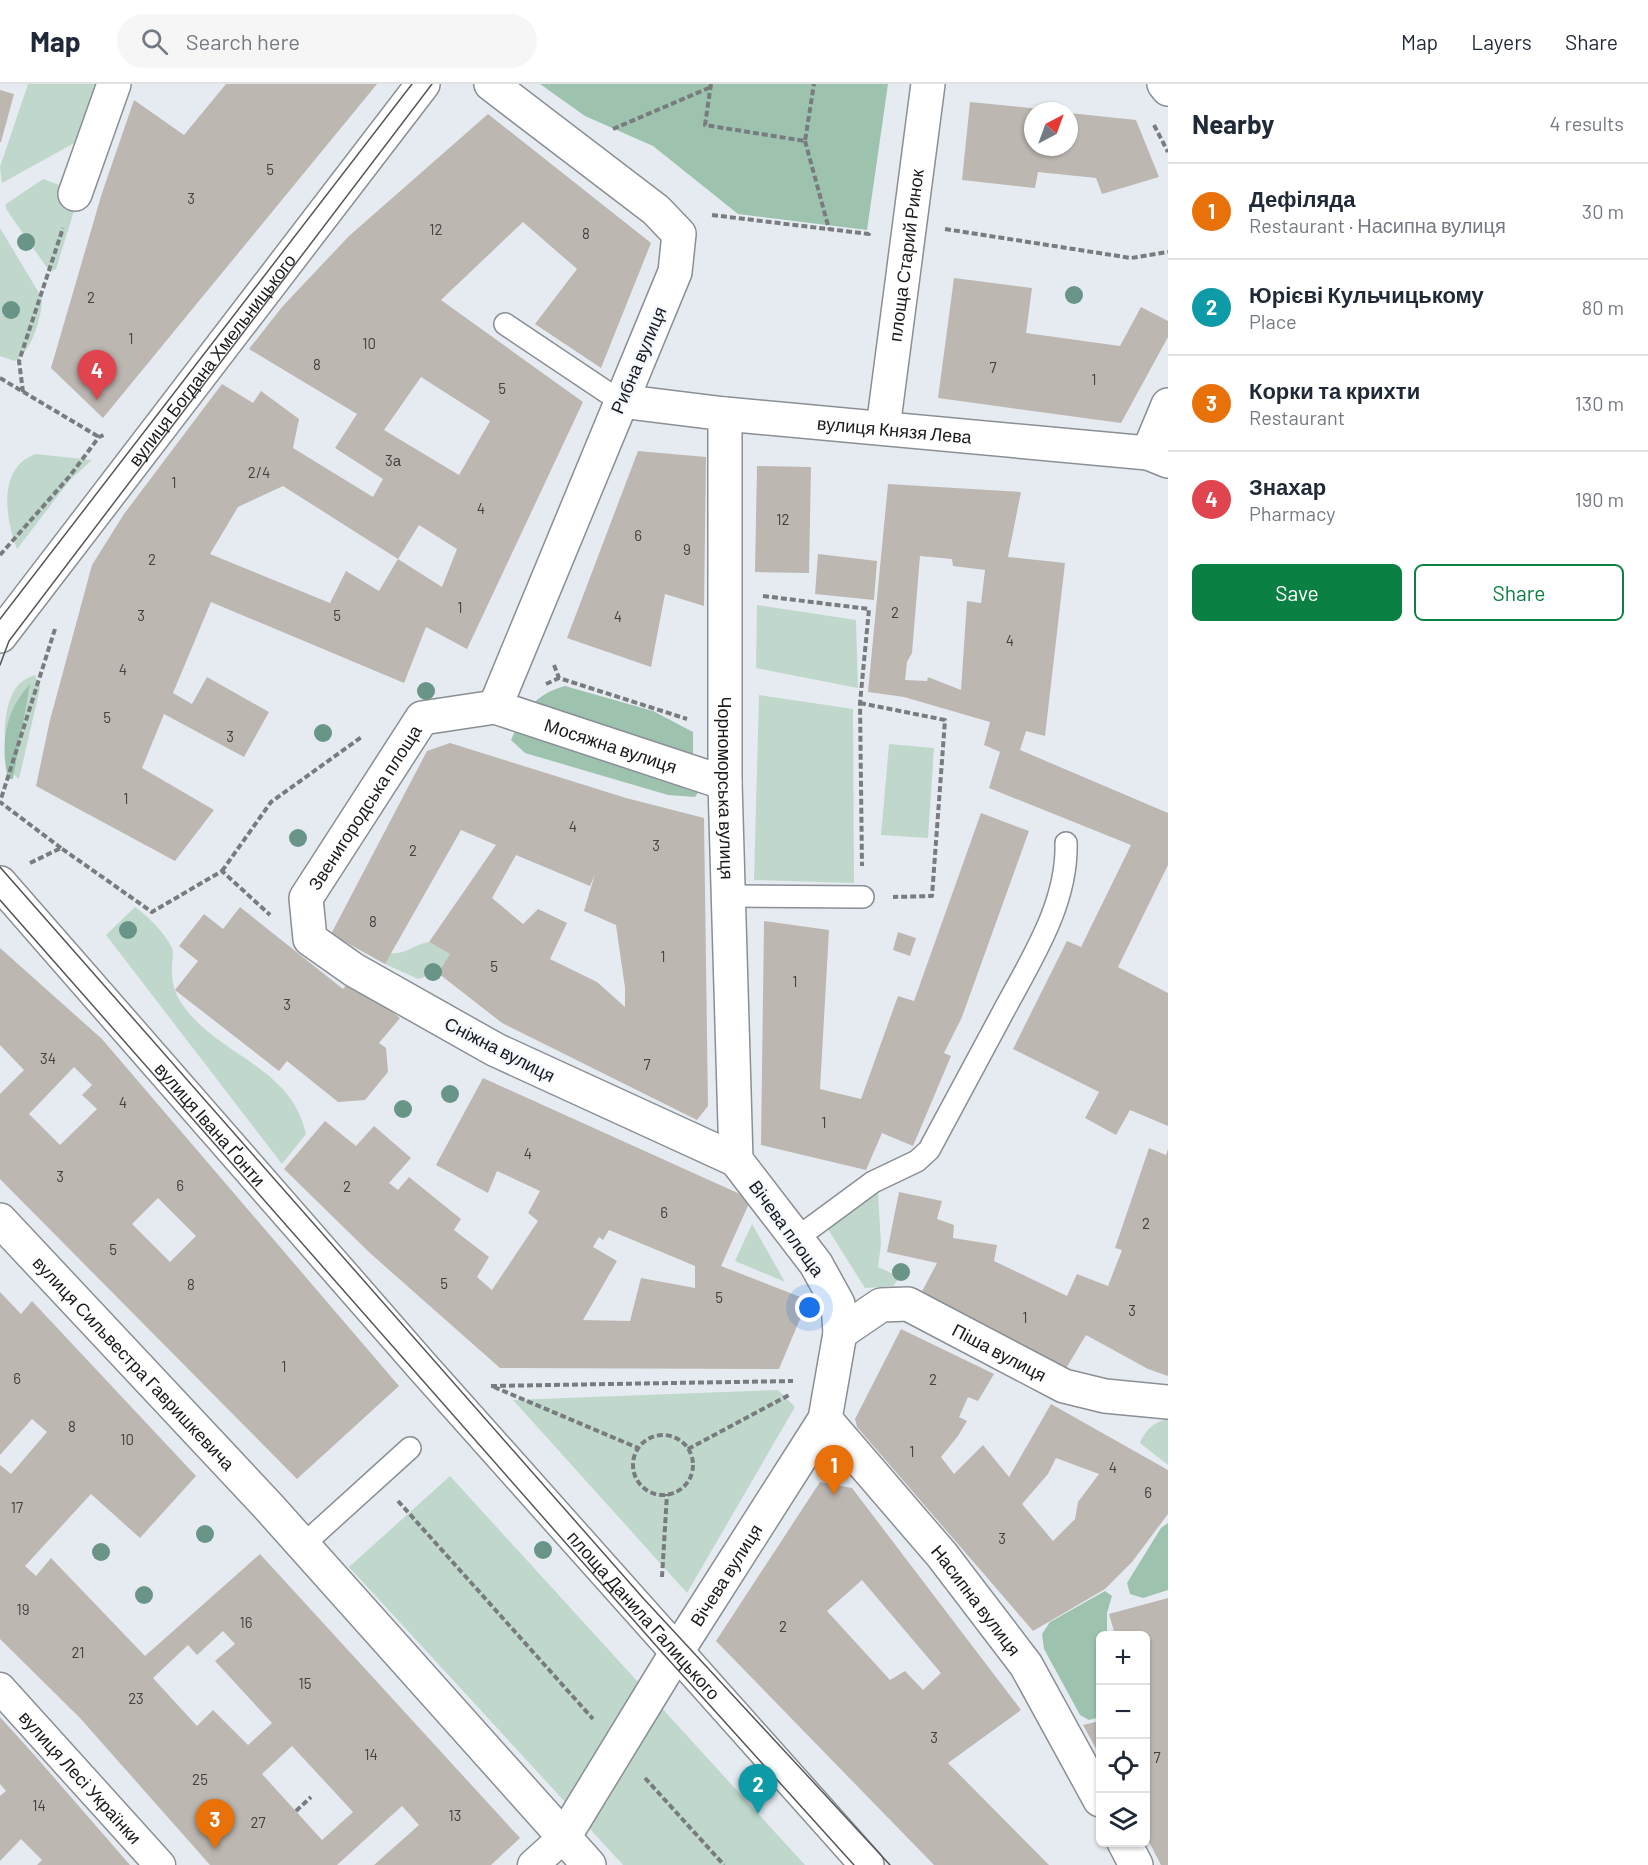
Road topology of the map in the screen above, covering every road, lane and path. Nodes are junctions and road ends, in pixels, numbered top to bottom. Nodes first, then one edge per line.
1 (114, 84) edge
2 (423, 84) edge
3 (491, 84) edge
4 (814, 84) edge
5 (928, 84) edge
6 (1164, 84) edge
7 (711, 86) edge
8 (1168, 89) edge
9 (637, 120) dead end
10 (806, 141) junction
11 (75, 194) joint
12 (700, 213) dead end
13 (871, 222) dead end
14 (941, 228) dead end
15 (829, 229) junction
16 (1168, 252) edge
17 (505, 324) dead end
18 (0, 378) edge
19 (23, 392) junction
20 (620, 401) junction
21 (1168, 405) edge
22 (726, 414) junction
23 (884, 428) junction
24 (99, 437) dead end
25 (1158, 457) edge
26 (725, 591) junction
27 (0, 636) edge
28 (551, 658) dead end
29 (860, 703) junction
30 (495, 707) junction
31 (695, 722) dead end
32 (372, 729) dead end
33 (725, 783) junction
34 (1066, 843) dead end
35 (222, 870) junction
36 (13, 874) edge
37 (728, 896) junction
38 (863, 897) junction
39 (306, 898) joint
40 (274, 919) dead end
41 (736, 1160) junction
42 (0, 1220) edge
43 (797, 1238) junction
44 (840, 1333) junction
45 (421, 1365) joint
46 (794, 1381) dead end
47 (797, 1391) dead end
48 (1168, 1402) edge
49 (825, 1419) junction
50 (410, 1448) dead end
51 (638, 1448) junction
52 (688, 1449) junction
53 (377, 1478) junction
54 (668, 1494) junction
55 (303, 1545) junction
56 (662, 1577) dead end
57 (677, 1653) junction
58 (0, 1688) edge
59 (601, 1727) dead end
60 (640, 1773) dead end
61 (1097, 1793) edge
62 (311, 1797) dead end
63 (296, 1811) dead end
64 (564, 1837) junction
65 (1127, 1847) edge
66 (160, 1865) edge
67 (533, 1865) edge
68 (589, 1865) edge
69 (724, 1865) edge
70 (867, 1865) edge
71 (1136, 1865) edge

1 - 11 street
2 - 27 street, вулиця Богдана Хмельницького
3 - 20 street, Рибна вулиця
4 - 10 path
5 - 23 street, площа Старий Ринок
6 - 8 street
7 - 9 path
7 - 10 path
10 - 15 path
11 - 19 path
12 - 15 path
13 - 15 path
14 - 16 path
17 - 20 lane
18 - 19 path
19 - 24 path
20 - 22 street, вулиця Князя Лева
20 - 30 street, Рибна вулиця
21 - 25 street
22 - 23 street, вулиця Князя Лева
22 - 26 street, Чорноморська вулиця
23 - 25 street, вулиця Князя Лева
26 - 29 path
26 - 33 street, Чорноморська вулиця
28 - 31 path
29 - 38 path
29 - 38 path
30 - 33 street, Мосяжна вулиця
30 - 39 street, Звенигородська площа
32 - 35 path
33 - 37 street, Чорноморська вулиця
34 - 43 lane
35 - 36 path
35 - 40 path
36 - 45 street, вулиця Івана Ґонти
37 - 38 lane
37 - 41 street, Чорноморська вулиця
39 - 41 street, Сніжна вулиця
41 - 43 street, Вічева площа
42 - 55 street, вулиця Сильвестра Гавришкевича
43 - 44 street, Вічева площа
44 - 48 street, Піша вулиця
44 - 49 street, Вічева вулиця
45 - 57 street, площа Данила Галицького
46 - 51 path
47 - 52 path
49 - 57 street, Вічева вулиця
49 - 61 street, Насипна вулиця
50 - 53 lane
51 - 52 path
51 - 54 path
52 - 54 path
53 - 55 lane
53 - 59 path
54 - 56 path
55 - 64 street
57 - 64 street, Вічева вулиця
57 - 70 street, площа Данила Галицького
58 - 66 street, вулиця Лесі Українки
60 - 69 path
62 - 63 path
64 - 67 street
64 - 68 street
65 - 71 street

